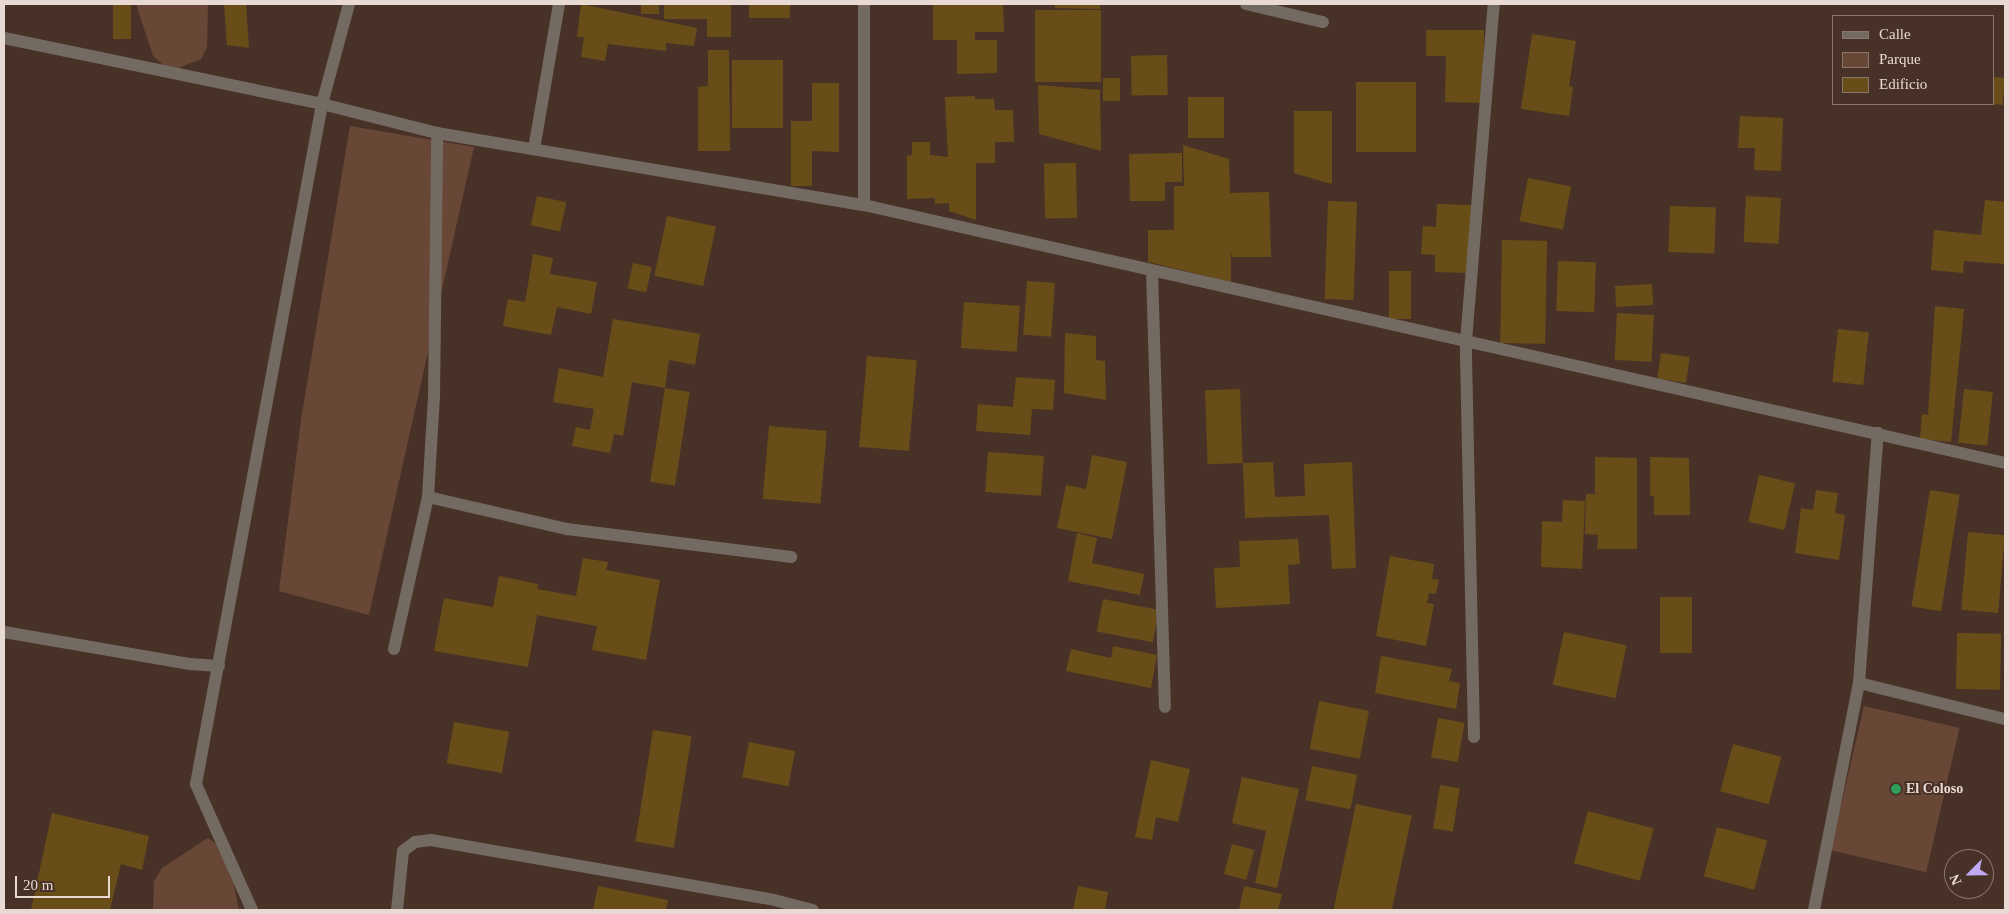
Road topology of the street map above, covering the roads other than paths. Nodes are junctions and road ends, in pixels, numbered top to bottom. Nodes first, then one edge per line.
1 (350, 4) edge
2 (559, 4) edge
3 (864, 4) edge
4 (1246, 4) edge
5 (1494, 4) edge
6 (1324, 22) dead end
7 (4, 38) edge
8 (322, 104) junction
9 (437, 133) junction
10 (534, 150) junction
11 (864, 205) junction
12 (1152, 271) junction
13 (1466, 340) junction
14 (1878, 433) junction
15 (2005, 463) edge
16 (428, 497) junction
17 (791, 557) dead end
18 (4, 632) edge
19 (394, 650) dead end
20 (218, 666) junction
21 (1859, 683) junction
22 (1165, 707) dead end
23 (2005, 719) edge
24 (1474, 737) dead end
25 (773, 905) edge
26 (252, 910) edge
27 (397, 910) edge
28 (813, 910) edge
29 (1814, 910) edge

1 - 8 street
2 - 10 street
3 - 11 street
4 - 6 street
5 - 13 street
7 - 8 street
8 - 9 street
8 - 20 street
9 - 10 street
9 - 16 street
10 - 11 street
11 - 12 street
12 - 13 street
12 - 22 street
13 - 14 street
13 - 24 street
14 - 15 street
14 - 21 street
16 - 17 street
16 - 19 street
18 - 20 street
20 - 26 street
21 - 23 street
21 - 29 street
25 - 27 street
25 - 28 street

